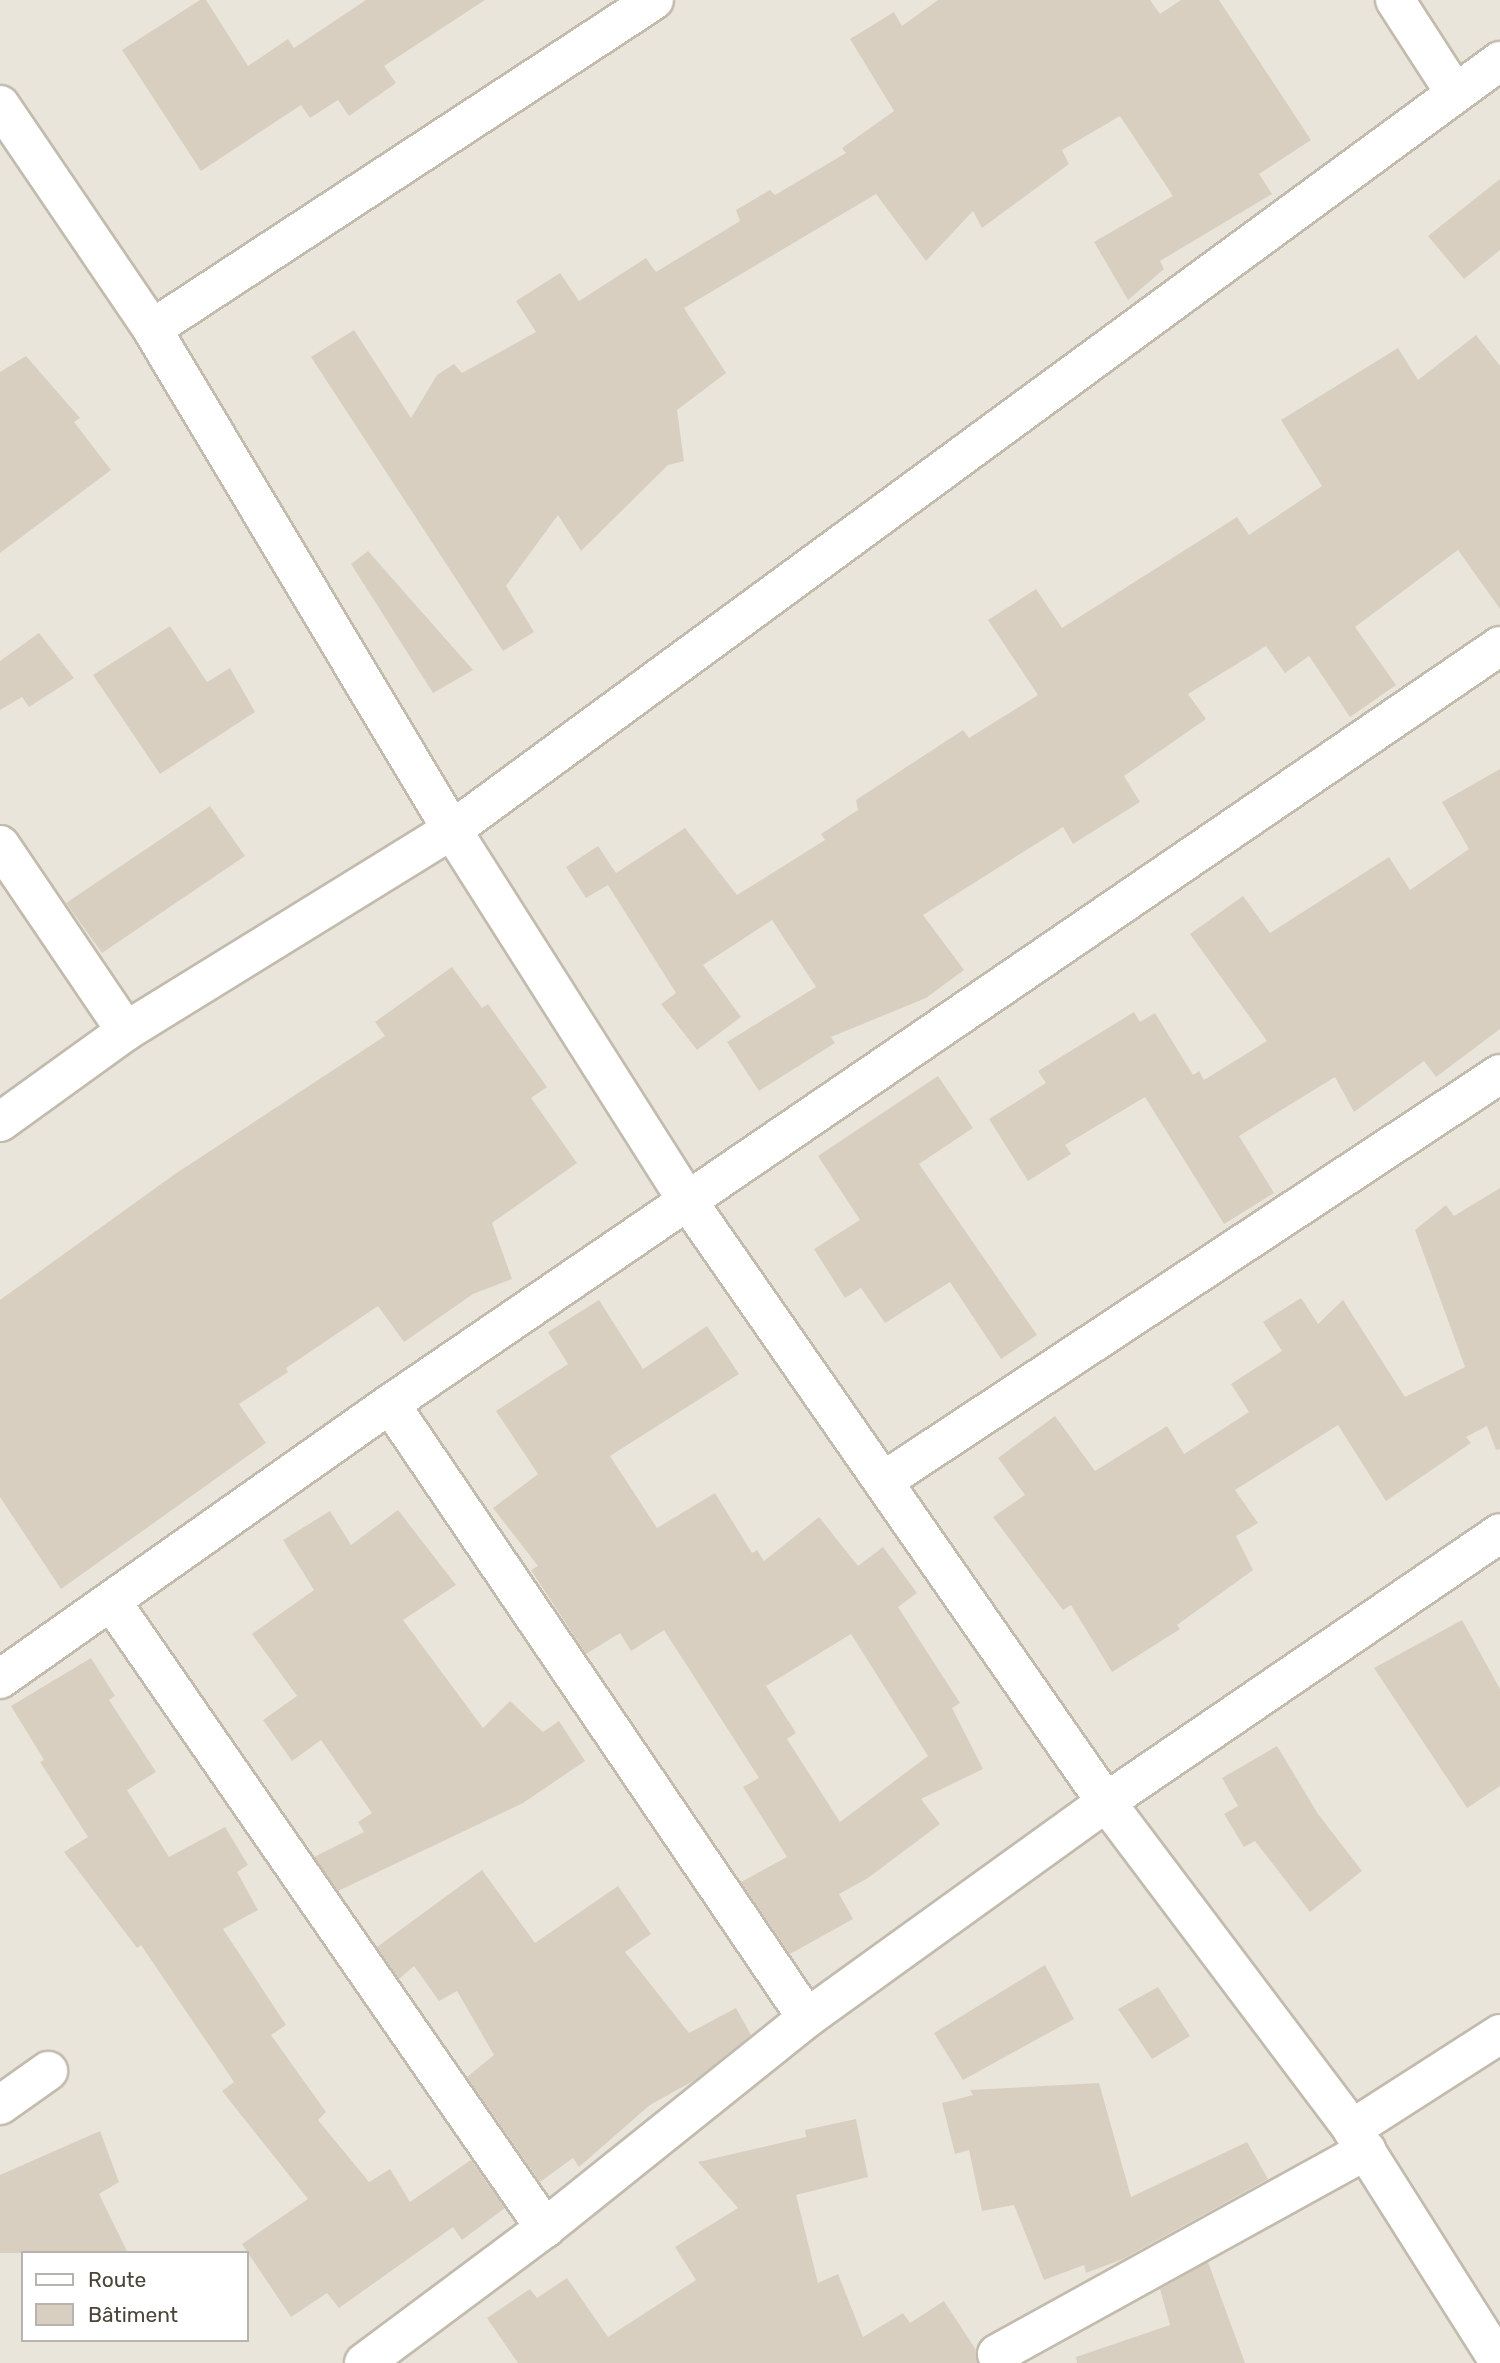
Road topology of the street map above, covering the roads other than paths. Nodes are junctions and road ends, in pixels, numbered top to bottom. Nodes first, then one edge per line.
1 (654, 0) edge
2 (1395, 0) edge
3 (603, 14) edge
4 (1500, 61) edge
5 (1454, 93) junction
6 (0, 105) edge
7 (152, 330) junction
8 (1500, 646) edge
9 (452, 830) junction
10 (0, 845) edge
11 (126, 1031) junction
12 (1500, 1073) edge
13 (0, 1122) edge
14 (689, 1203) junction
15 (390, 1404) junction
16 (885, 1480) junction
17 (1500, 1533) edge
18 (111, 1601) junction
19 (0, 1679) edge
20 (1106, 1802) junction
21 (807, 2018) junction
22 (1500, 2034) edge
23 (48, 2071) dead end
24 (0, 2105) edge
25 (1359, 2139) junction
26 (545, 2228) junction
27 (364, 2363) edge
28 (1002, 2363) edge
29 (1500, 2363) edge

1 - 3 street
2 - 5 street
3 - 7 street
4 - 5 street
5 - 9 street
6 - 7 street
7 - 9 street
8 - 14 street
9 - 11 street
9 - 14 street
10 - 11 street
11 - 13 street
12 - 16 street
14 - 15 street
14 - 16 street
15 - 18 street
15 - 21 street
16 - 20 street
17 - 20 street
18 - 19 street
18 - 26 street
20 - 21 street
20 - 25 street
21 - 26 street
22 - 25 street
23 - 24 street
25 - 28 street
25 - 29 street
26 - 27 street

